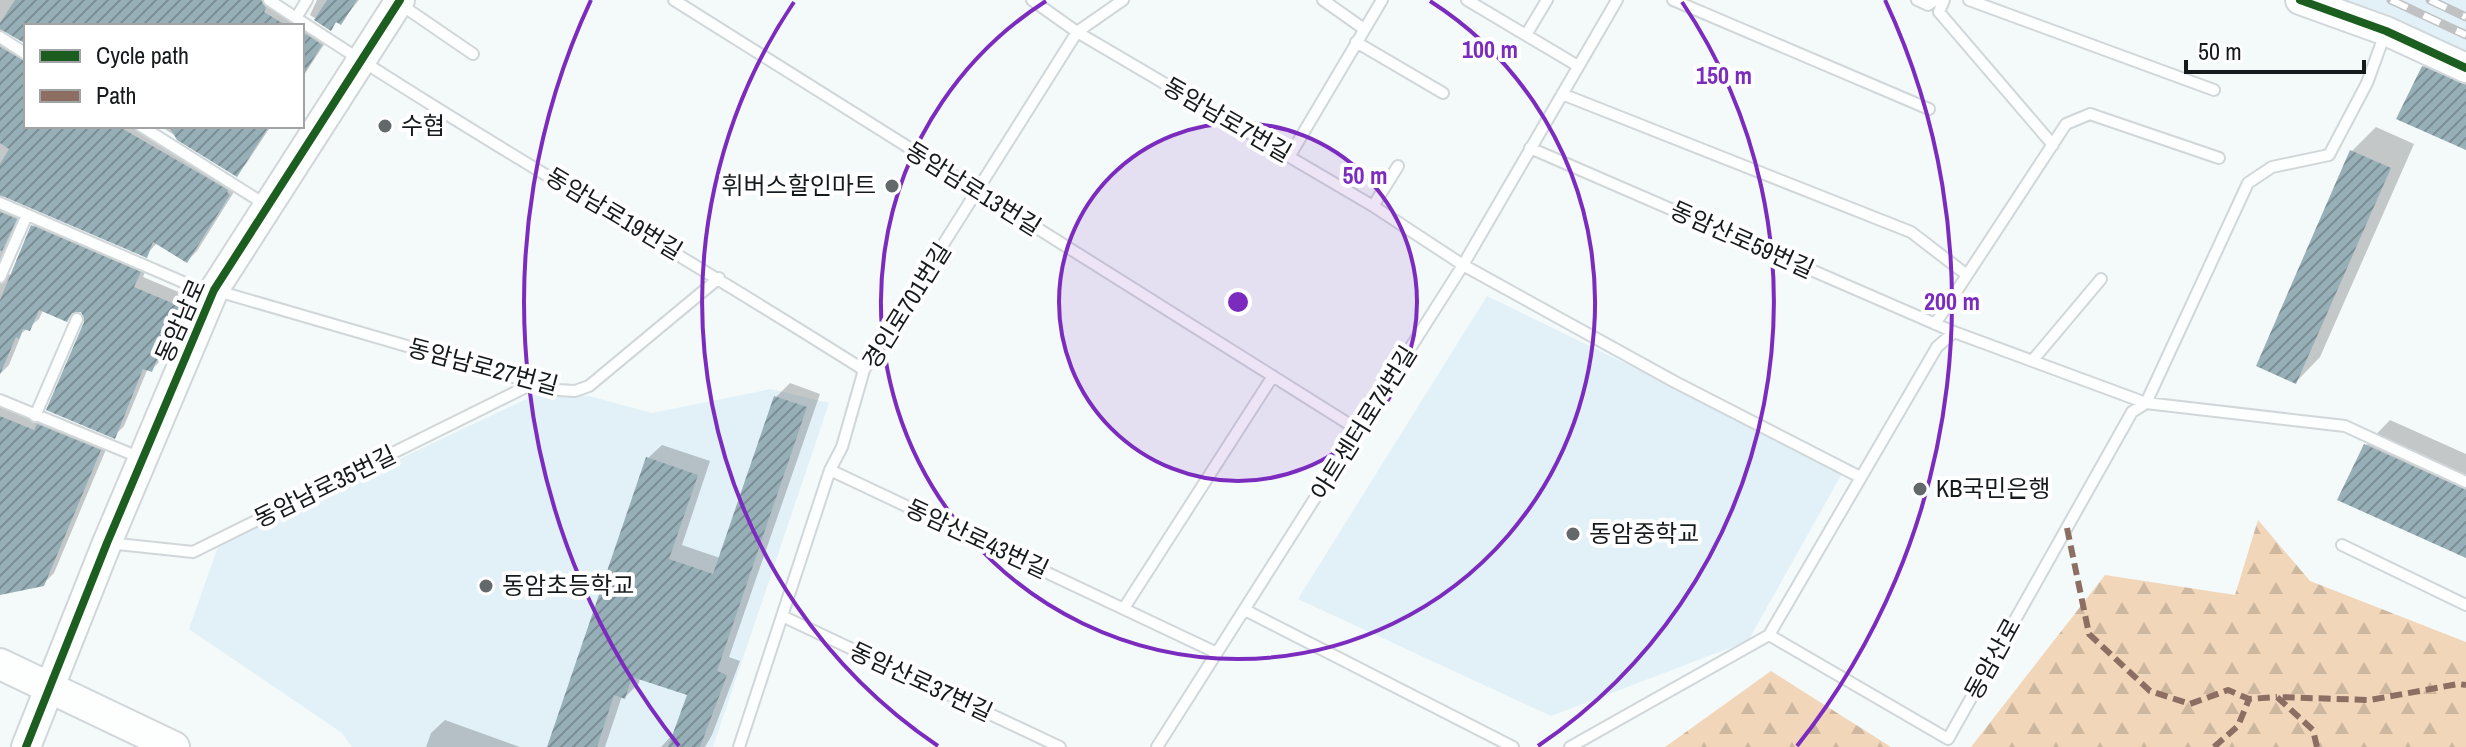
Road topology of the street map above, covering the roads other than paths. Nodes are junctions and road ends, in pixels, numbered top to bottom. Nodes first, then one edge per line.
1 (269, 0) edge
2 (307, 0) edge
3 (674, 0) edge
4 (1032, 0) edge
5 (1123, 0) edge
6 (1323, 0) edge
7 (1382, 0) edge
8 (1467, 0) edge
9 (1547, 0) edge
10 (1617, 0) edge
11 (1673, 0) edge
12 (1917, 0) edge
13 (1935, 0) edge
14 (1944, 0) edge
15 (1969, 0) edge
16 (2300, 0) edge
17 (399, 1) edge
18 (296, 18) junction
19 (1364, 29) junction
20 (2386, 31) junction
21 (1077, 32) junction
22 (1526, 35) junction
23 (0, 37) edge
24 (1356, 42) junction
25 (24, 53) edge
26 (473, 54) dead end
27 (361, 62) junction
28 (1578, 66) junction
29 (2466, 68) edge
30 (2214, 90) dead end
31 (1443, 93) dead end
32 (1562, 94) junction
33 (1929, 109) dead end
34 (144, 128) edge
35 (2053, 145) junction
36 (1530, 148) junction
37 (1289, 157) junction
38 (2219, 158) dead end
39 (1398, 166) dead end
40 (978, 192) junction
41 (0, 203) edge
42 (1373, 206) junction
43 (268, 207) junction
44 (27, 215) junction
45 (1463, 265) junction
46 (1967, 275) junction
47 (0, 277) edge
48 (719, 278) junction
49 (2101, 279) dead end
50 (214, 290) junction
51 (77, 319) dead end
52 (1935, 324) junction
53 (1954, 332) junction
54 (2032, 361) junction
55 (864, 370) junction
56 (1273, 376) junction
57 (534, 383) junction
58 (0, 400) edge
59 (2146, 403) junction
60 (35, 416) junction
61 (1360, 431) junction
62 (143, 459) junction
63 (830, 470) junction
64 (1860, 477) junction
65 (2466, 482) edge
66 (107, 543) junction
67 (2342, 545) dead end
68 (2466, 605) edge
69 (1124, 608) junction
70 (1245, 610) junction
71 (782, 616) junction
72 (1769, 635) junction
73 (1217, 653) junction
74 (0, 664) edge
75 (49, 685) junction
76 (26, 747) edge
77 (174, 747) edge
78 (739, 747) edge
79 (1060, 747) edge
80 (1157, 747) edge
81 (1513, 747) edge
82 (1570, 747) edge

1 - 18 lane, 동암남로19번길
2 - 18 lane
3 - 40 lane, 동암남로13번길
4 - 21 lane, 동암남로7번길
5 - 21 lane, 경인로701번길
6 - 19 lane
7 - 19 lane
8 - 22 lane
9 - 22 lane
10 - 28 lane, 아트센터로74번길
11 - 33 lane
12 - 13 lane
14 - 35 lane
15 - 30 lane
16 - 20 street
17 - 26 lane, 동암남로
17 - 27 street, 동암남로
18 - 27 lane, 동암남로19번길
19 - 24 lane
20 - 29 street
20 - 59 lane, 동암산로
21 - 37 lane, 동암남로7번길
21 - 40 lane, 경인로701번길
22 - 28 lane
23 - 25 lane
24 - 31 lane
24 - 37 lane
27 - 43 street, 동암남로
27 - 48 lane, 동암남로19번길
28 - 32 lane, 아트센터로74번길
32 - 36 lane, 아트센터로74번길
32 - 46 lane
34 - 43 lane
35 - 38 lane
35 - 46 lane
36 - 45 lane, 아트센터로74번길
36 - 52 lane, 동암산로59번길
37 - 42 lane, 동암남로7번길
39 - 42 lane
40 - 55 lane, 경인로701번길
40 - 56 lane, 동암남로13번길
41 - 44 lane, 동암남로27번길
42 - 45 lane, 동암남로7번길
43 - 50 street, 동암남로
44 - 47 lane
44 - 50 lane, 동암남로27번길
45 - 61 lane, 아트센터로74번길
45 - 64 lane, 동암남로7번길
46 - 52 lane
48 - 55 lane, 동암남로19번길
48 - 57 lane, 동암남로27번길
49 - 54 lane
50 - 57 lane, 동암남로27번길
50 - 62 street, 동암남로
51 - 60 lane
52 - 53 lane, 동암산로59번길
53 - 54 lane
53 - 64 lane
54 - 59 lane
55 - 63 lane, 경인로701번길
56 - 61 lane, 동암남로13번길
56 - 69 lane
57 - 66 lane, 동암남로35번길
58 - 60 lane
59 - 65 lane
59 - 72 lane, 동암산로
60 - 62 lane
61 - 70 lane, 아트센터로74번길
62 - 66 street, 동암남로
63 - 69 lane, 동암산로43번길
63 - 71 lane, 경인로701번길
64 - 72 lane
66 - 75 street, 동암남로
67 - 68 lane
69 - 73 lane, 동암산로43번길
70 - 73 lane, 아트센터로74번길
70 - 81 lane
71 - 78 lane, 경인로701번길
71 - 79 lane, 동암산로37번길
72 - 82 lane
73 - 80 lane, 아트센터로74번길
74 - 75 main road
75 - 76 street, 동암남로
75 - 77 main road

